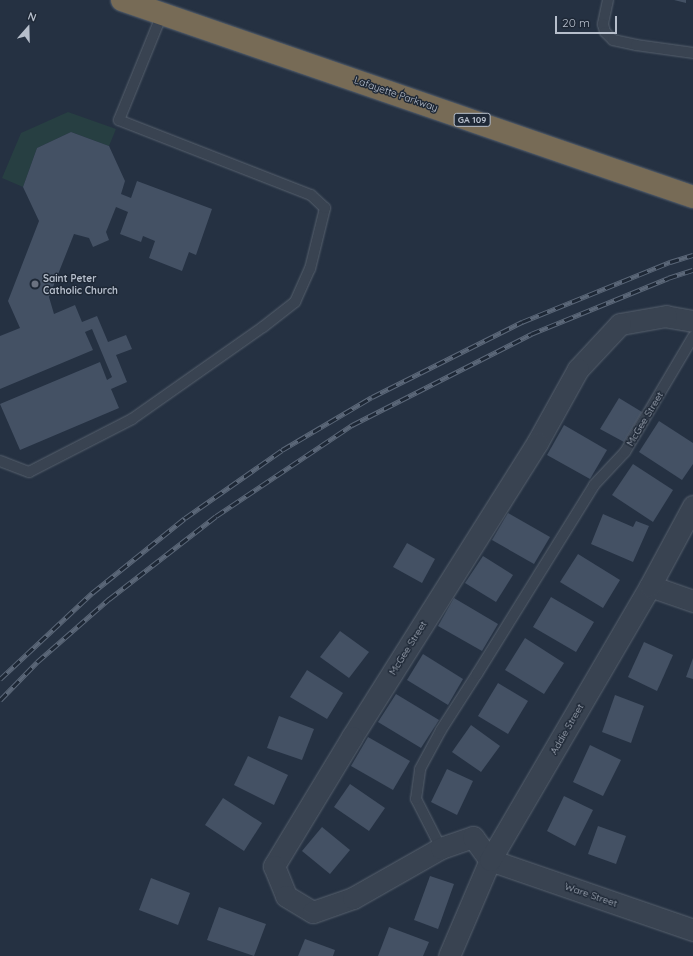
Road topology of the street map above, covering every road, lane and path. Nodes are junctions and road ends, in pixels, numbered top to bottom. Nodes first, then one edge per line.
1 (122, 0) edge
2 (608, 0) edge
3 (162, 14) junction
4 (693, 53) edge
5 (693, 197) edge
6 (693, 321) edge
7 (693, 337) edge
8 (0, 461) edge
9 (693, 506) edge
10 (650, 586) junction
11 (693, 601) edge
12 (441, 848) junction
13 (490, 860) junction
14 (693, 930) edge
15 (449, 956) edge

1 - 3 highway, Lafayette Parkway / GA 109
2 - 4 lane
3 - 5 highway, Lafayette Parkway / GA 109
3 - 8 lane
6 - 12 street, McGee Street
7 - 12 lane, McGee Street
9 - 10 street, Addie Street
10 - 11 street
10 - 13 street, Addie Street
12 - 13 street, McGee Street
13 - 14 street, Ware Street
13 - 15 street, Addie Street

